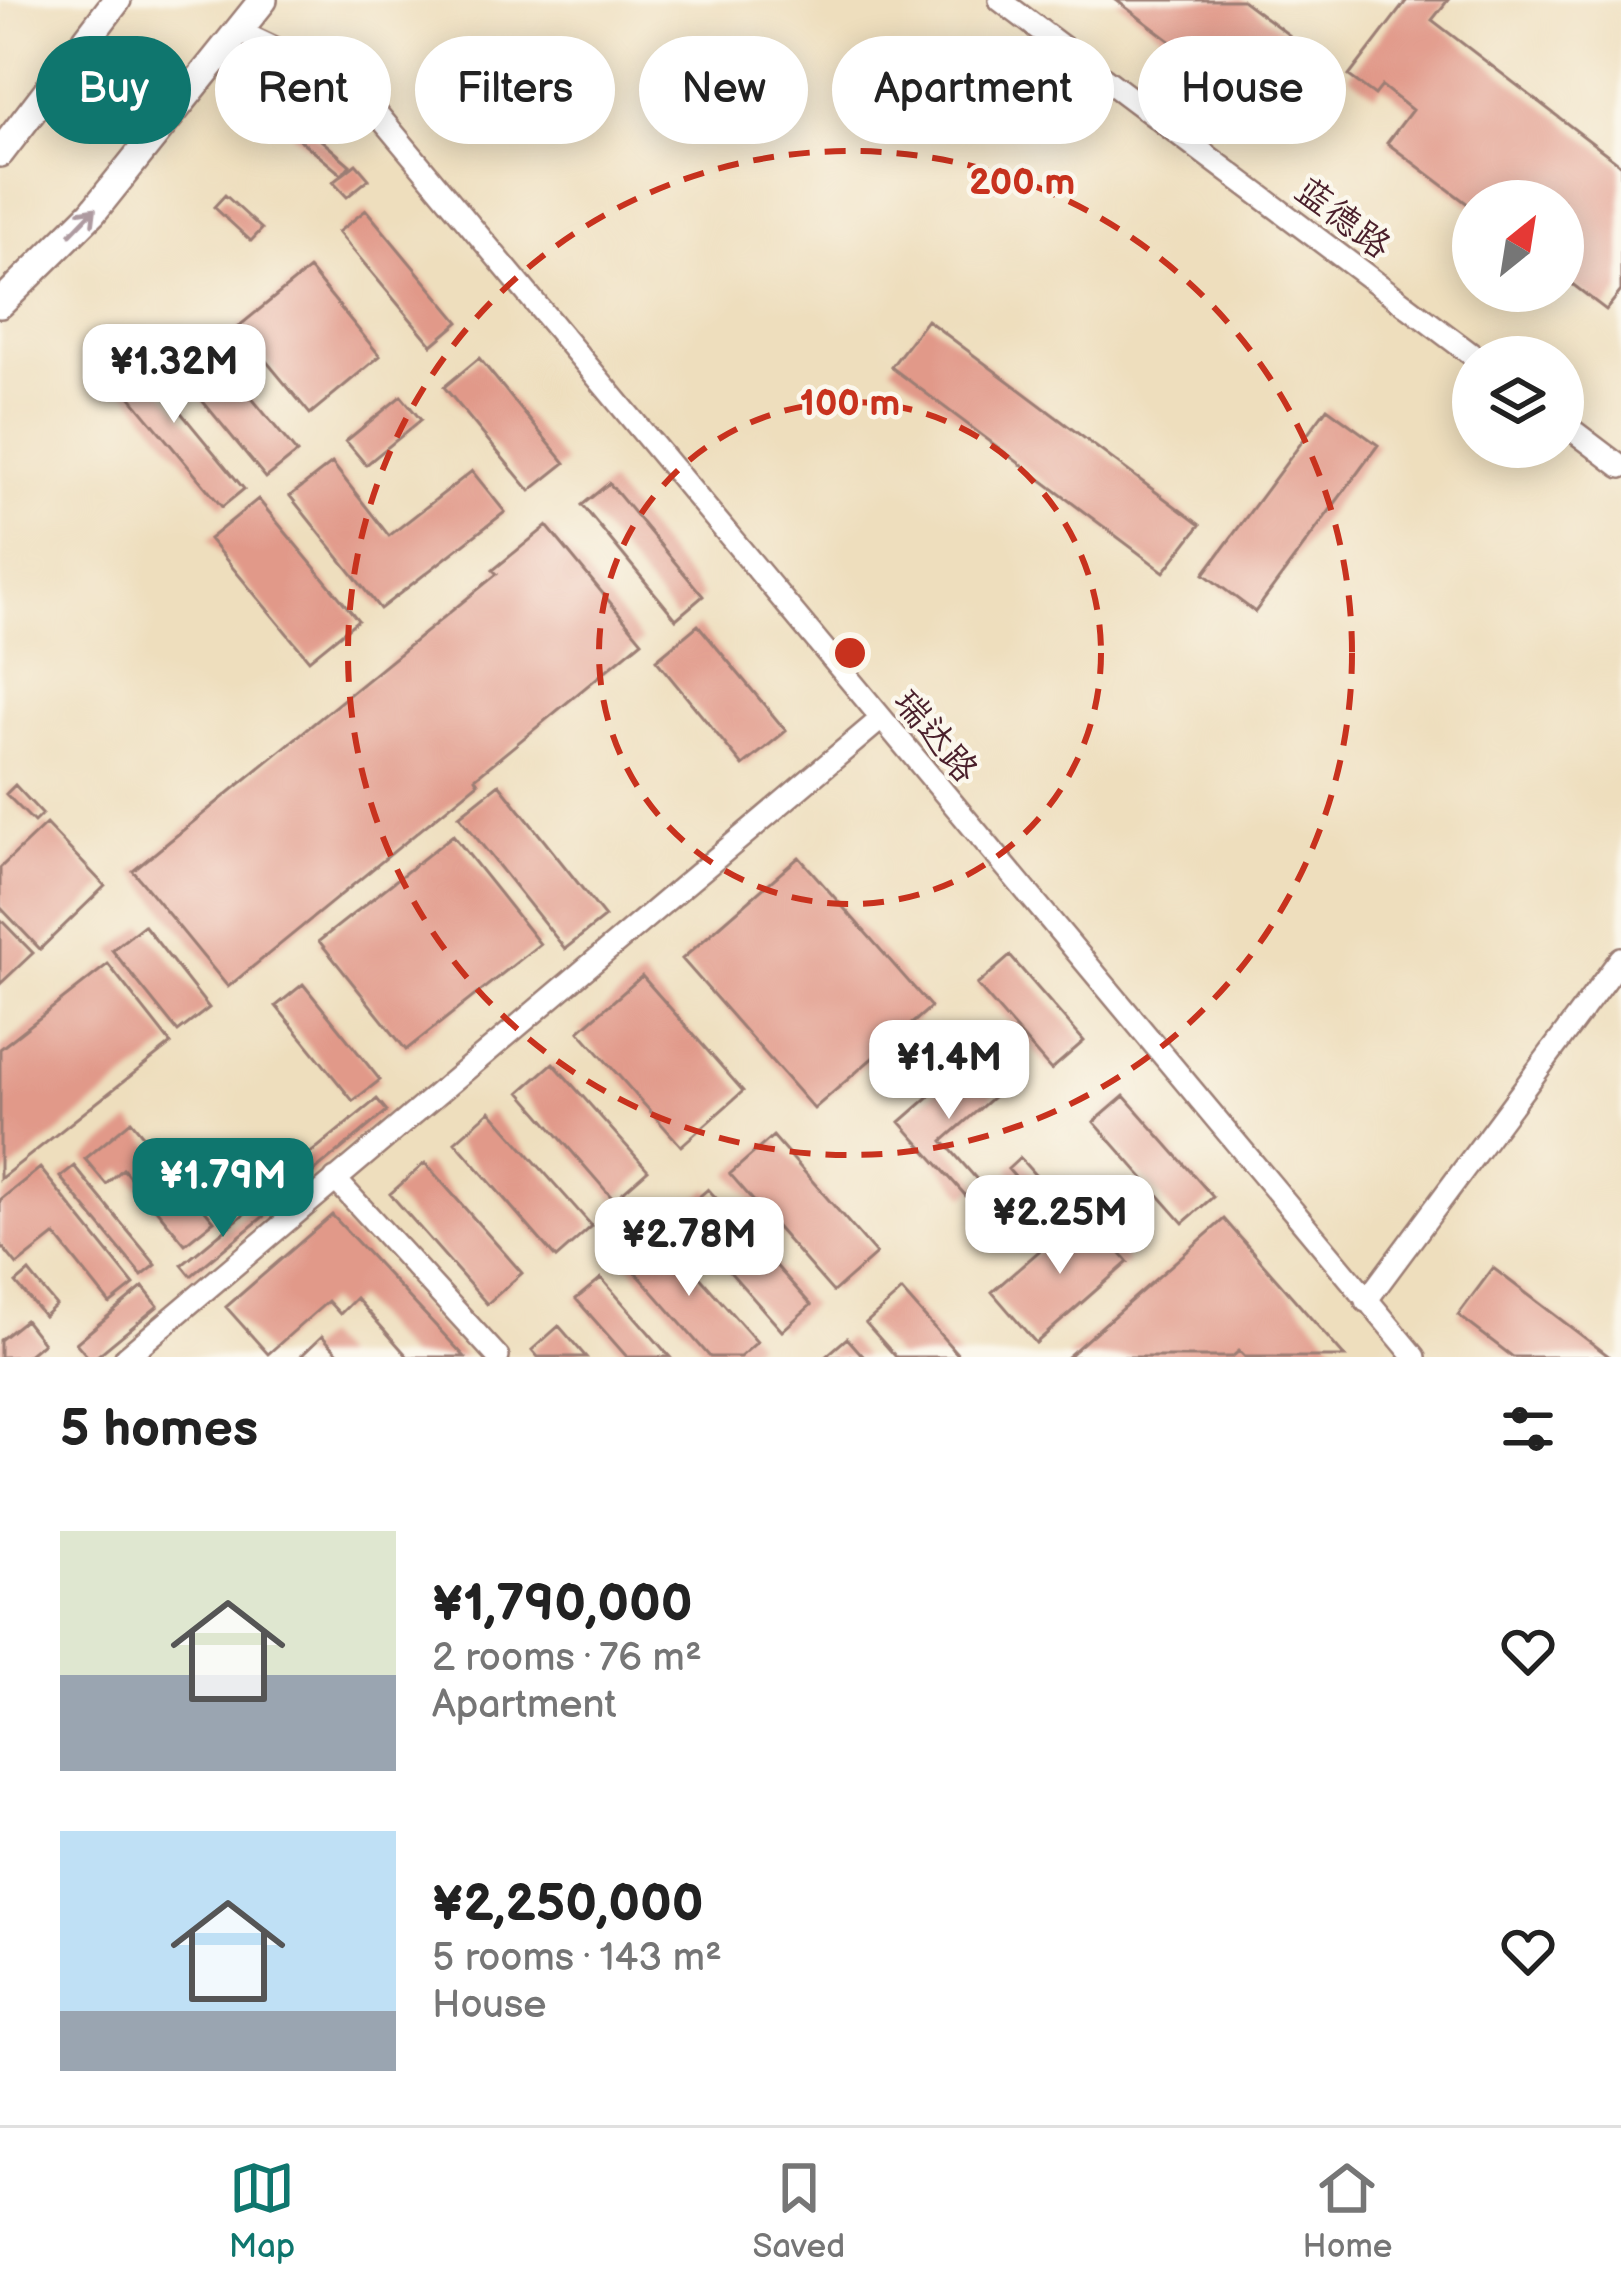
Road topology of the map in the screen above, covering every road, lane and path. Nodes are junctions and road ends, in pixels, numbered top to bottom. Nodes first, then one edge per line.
1 (117, 0) edge
2 (263, 0) edge
3 (1000, 0) edge
4 (238, 31) junction
5 (0, 152) edge
6 (0, 304) edge
7 (1452, 340) edge
8 (1584, 439) edge
9 (1621, 467) edge
10 (881, 719) junction
11 (1621, 958) edge
12 (334, 1180) junction
13 (1366, 1301) junction
14 (126, 1357) edge
15 (498, 1357) edge
16 (1414, 1357) edge

1 - 5 main road
2 - 4 main road
3 - 7 street, 蓝德路
6 -> 4 main road
4 - 10 street, 瑞达路
8 - 9 street
10 - 12 street
10 - 13 street, 瑞达路
11 - 13 street
12 - 14 street
12 - 15 street
13 - 16 street, 瑞达路

